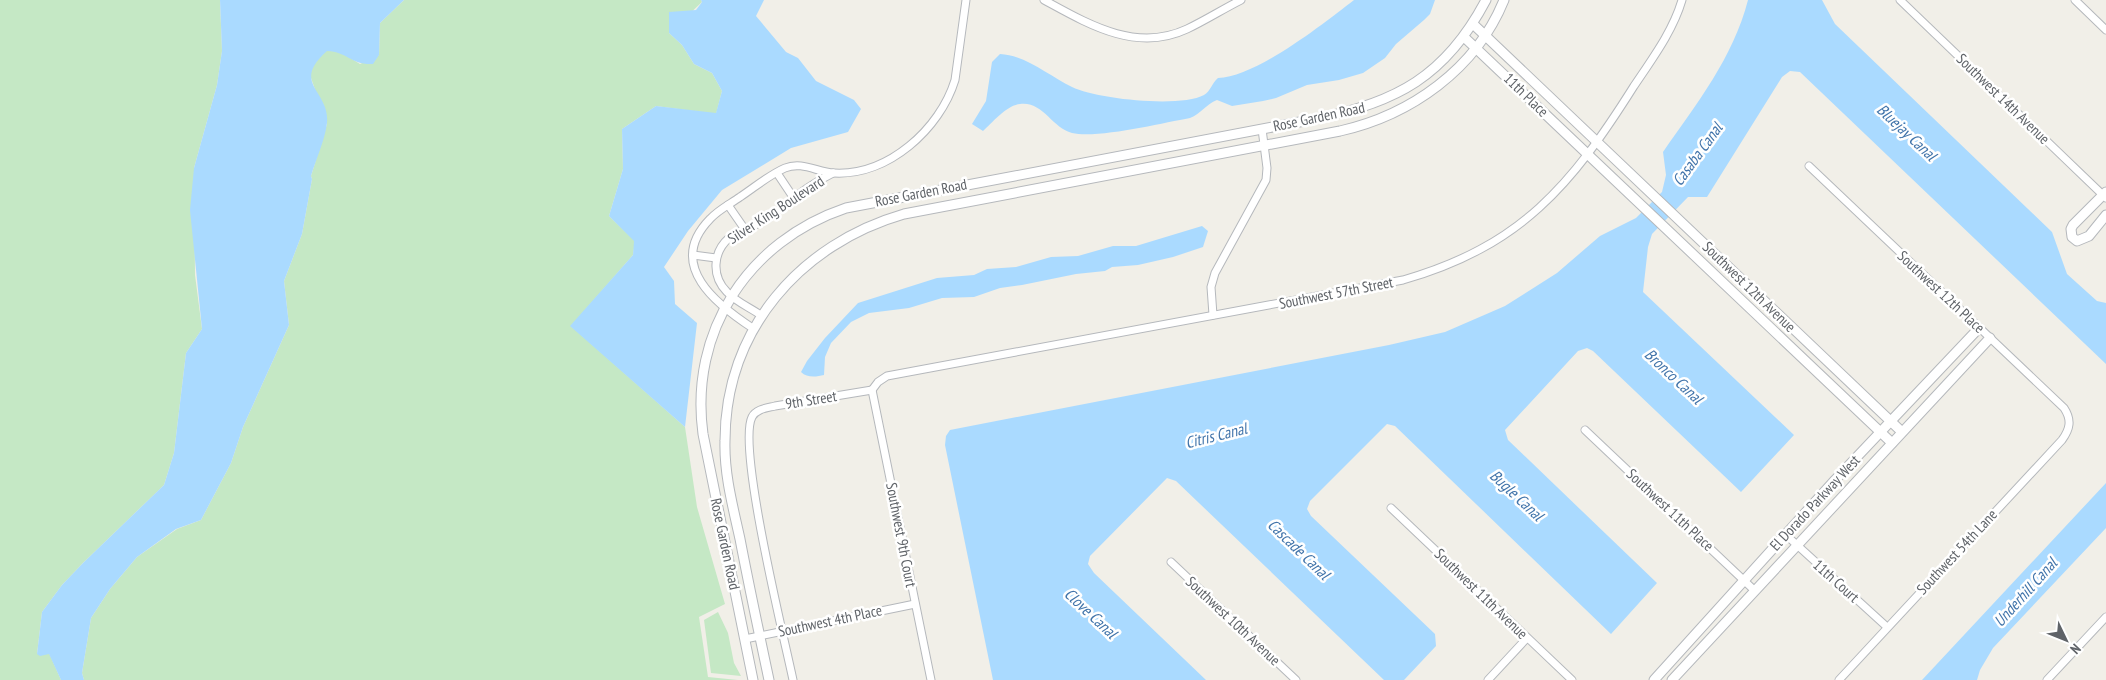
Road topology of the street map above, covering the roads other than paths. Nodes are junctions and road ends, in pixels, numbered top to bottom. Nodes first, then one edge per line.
1 (966, 0) edge
2 (1044, 0) edge
3 (1241, 0) edge
4 (1486, 0) edge
5 (1504, 0) edge
6 (1682, 0) edge
7 (1900, 0) edge
8 (2075, 0) edge
9 (1473, 24) junction
10 (2106, 30) edge
11 (1485, 35) junction
12 (1464, 37) junction
13 (1476, 48) junction
14 (1262, 129) junction
15 (1597, 141) junction
16 (1265, 144) junction
17 (1588, 154) junction
18 (1809, 166) dead end
19 (777, 173) junction
20 (833, 173) junction
21 (2105, 195) edge
22 (794, 197) junction
23 (728, 205) junction
24 (2106, 215) edge
25 (746, 230) junction
26 (693, 255) junction
27 (716, 258) junction
28 (732, 296) junction
29 (724, 310) junction
30 (1213, 315) junction
31 (762, 316) junction
32 (1979, 328) junction
33 (754, 329) junction
34 (1990, 338) junction
35 (872, 390) junction
36 (2070, 421) joint
37 (1891, 422) junction
38 (1585, 430) dead end
39 (1902, 432) junction
40 (1881, 433) junction
41 (1892, 443) junction
42 (1391, 508) dead end
43 (1786, 535) junction
44 (1796, 544) junction
45 (1171, 562) dead end
46 (1744, 580) junction
47 (1754, 590) junction
48 (915, 604) junction
49 (2106, 617) edge
50 (1887, 627) junction
51 (783, 631) junction
52 (760, 636) junction
53 (1527, 638) junction
54 (744, 639) junction
55 (753, 680) edge
56 (769, 680) edge
57 (793, 680) edge
58 (931, 680) edge
59 (1296, 680) edge
60 (1488, 680) edge
61 (1572, 680) edge
62 (1654, 680) edge
63 (1672, 680) edge
64 (1839, 680) edge
65 (2047, 680) edge

1 - 20 street, Silver King Boulevard
2 - 3 street
4 - 9 street, Rose Garden Road
5 - 11 street, Rose Garden Road
6 - 15 street, Southwest 57th Street
7 - 21 street, Southwest 14th Avenue
8 - 10 street
9 - 11 street, 11th Place
9 - 12 street, Rose Garden Road
11 - 13 street, Rose Garden Road
11 - 15 street, 11th Place
12 - 13 street, 11th Place
12 - 14 street, Rose Garden Road
13 - 16 street, Rose Garden Road
13 - 17 street, 11th Place
14 - 16 street
14 - 28 street, Rose Garden Road
15 - 17 street, Southwest 57th Street
15 - 37 street, Southwest 12th Avenue
16 - 30 street
16 - 31 street, Rose Garden Road
17 - 30 street, Southwest 57th Street
17 - 40 street, Southwest 12th Avenue
18 - 32 street, Southwest 12th Place
19 - 20 street, Silver King Boulevard
19 - 22 street
19 - 23 street, Silver King Boulevard
20 - 22 street, Silver King Boulevard
21 - 24 street
22 - 25 street, Silver King Boulevard
23 - 25 street
23 - 26 street, Silver King Boulevard
25 - 27 street, Silver King Boulevard
26 - 27 street
26 - 29 street, Silver King Boulevard
27 - 28 street, Silver King Boulevard
28 - 29 street, Rose Garden Road
28 - 31 street, Silver King Boulevard
29 - 33 street, Silver King Boulevard
29 - 54 street, Rose Garden Road
30 - 35 street, Southwest 57th Street
31 - 33 street, Rose Garden Road
32 - 34 street, Southwest 12th Place
32 - 37 street, El Dorado Parkway West
33 - 52 street, Rose Garden Road
34 - 36 street, Southwest 12th Place
34 - 39 street, El Dorado Parkway West
35 - 48 street, Southwest 9th Court
35 - 51 street, 9th Street
36 - 50 street, Southwest 54th Lane
37 - 39 street, Southwest 12th Avenue
37 - 40 street, El Dorado Parkway West
38 - 46 street, Southwest 11th Place
39 - 41 street, El Dorado Parkway West
40 - 41 street, Southwest 12th Avenue
40 - 43 street, El Dorado Parkway West
41 - 44 street, El Dorado Parkway West
42 - 53 street, Southwest 11th Avenue
43 - 44 street, 11th Court
43 - 46 street, El Dorado Parkway West
44 - 47 street, El Dorado Parkway West
44 - 50 street, 11th Court
45 - 59 street, Southwest 10th Avenue
46 - 47 street, Southwest 11th Place
46 - 62 street, El Dorado Parkway West
47 - 63 street, El Dorado Parkway West
48 - 51 street, Southwest 4th Place
48 - 58 street, Southwest 9th Court
49 - 65 street
50 - 64 street, Southwest 54th Lane
51 - 52 street, Southwest 4th Place
51 - 57 street
52 - 54 street, Southwest 4th Place
52 - 56 street, Rose Garden Road
53 - 60 street
53 - 61 street, Southwest 11th Avenue
54 - 55 street, Rose Garden Road

